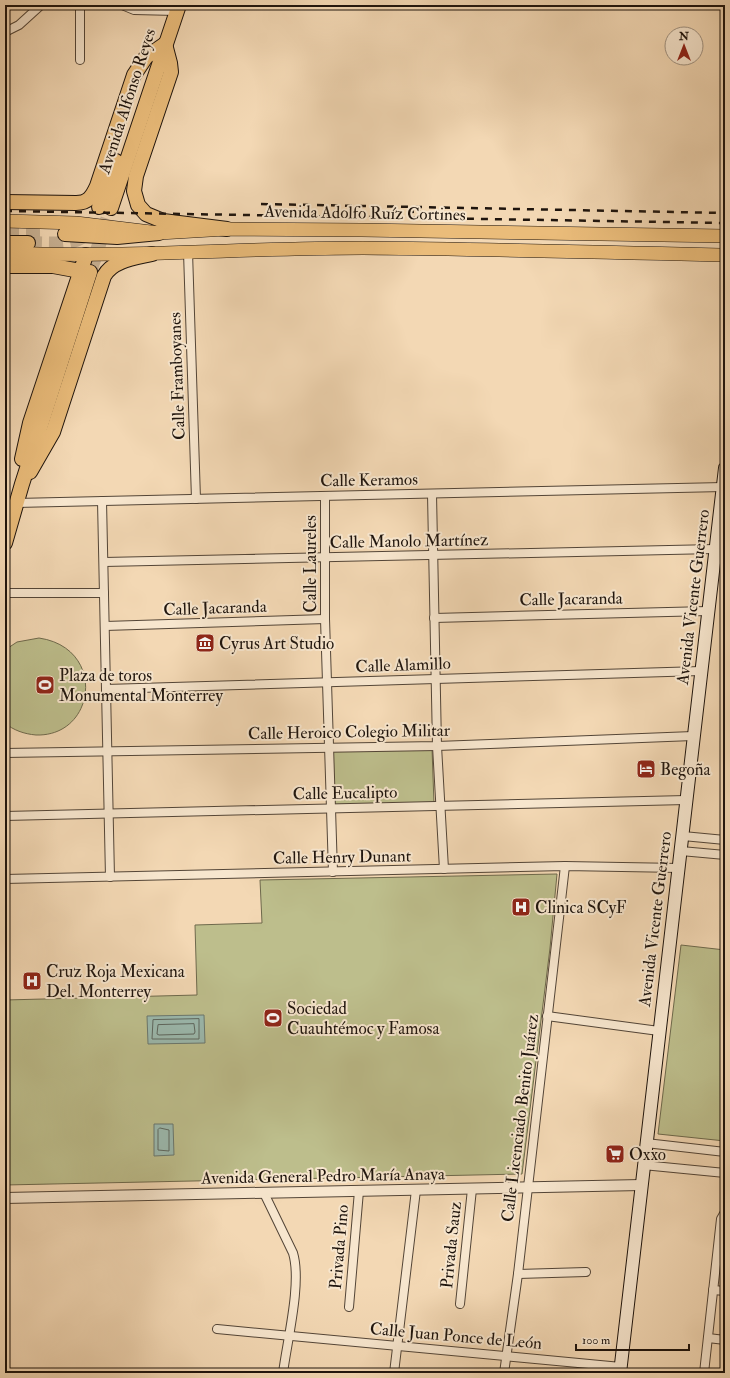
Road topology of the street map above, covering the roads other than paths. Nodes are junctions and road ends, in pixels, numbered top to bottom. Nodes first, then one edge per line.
1 (41, 5) edge
2 (80, 5) edge
3 (122, 5) edge
4 (178, 8) edge
5 (5, 32) edge
6 (165, 44) junction
7 (80, 60) dead end
8 (5, 202) edge
9 (105, 208) tunnel mouth
10 (5, 221) edge
11 (227, 229) junction
12 (159, 233) junction
13 (65, 234) dead end
14 (725, 236) edge
15 (5, 243) edge
16 (28, 243) tunnel mouth
17 (188, 252) junction
18 (5, 254) edge
19 (152, 254) junction
20 (725, 254) edge
21 (86, 255) junction
22 (5, 266) edge
23 (85, 271) junction
24 (725, 468) edge
25 (22, 484) junction
26 (723, 487) junction
27 (432, 494) junction
28 (325, 496) junction
29 (196, 499) junction
30 (102, 501) junction
31 (16, 504) junction
32 (5, 544) edge
33 (715, 549) junction
34 (433, 556) junction
35 (326, 558) junction
36 (104, 562) junction
37 (5, 593) edge
38 (104, 593) junction
39 (708, 611) junction
40 (434, 618) junction
41 (325, 619) junction
42 (105, 626) junction
43 (701, 671) junction
44 (436, 679) junction
45 (328, 683) junction
46 (106, 689) junction
47 (694, 736) junction
48 (437, 746) junction
49 (329, 747) junction
50 (108, 752) junction
51 (5, 753) edge
52 (686, 800) junction
53 (440, 806) junction
54 (331, 809) junction
55 (109, 814) junction
56 (5, 816) edge
57 (683, 836) junction
58 (725, 840) edge
59 (681, 851) junction
60 (725, 855) edge
61 (565, 866) junction
62 (679, 868) junction
63 (444, 869) junction
64 (333, 872) junction
65 (110, 877) junction
66 (5, 880) edge
67 (547, 1016) junction
68 (659, 1030) junction
69 (646, 1143) junction
70 (725, 1152) edge
71 (643, 1165) junction
72 (725, 1173) edge
73 (641, 1185) junction
74 (527, 1188) junction
75 (472, 1189) junction
76 (416, 1190) junction
77 (359, 1191) junction
78 (264, 1194) junction
79 (5, 1198) edge
80 (723, 1216) edge
81 (586, 1272) dead end
82 (518, 1274) junction
83 (713, 1290) junction
84 (725, 1291) edge
85 (460, 1304) dead end
86 (349, 1307) dead end
87 (217, 1329) dead end
88 (288, 1335) junction
89 (708, 1338) junction
90 (725, 1340) edge
91 (398, 1346) junction
92 (506, 1356) junction
93 (620, 1370) edge
94 (283, 1373) edge
95 (394, 1373) edge
96 (504, 1373) edge
97 (704, 1373) edge

1 - 5 street
2 - 7 street
3 - 4 street
4 - 6 highway, Avenida Alfonso Reyes
6 - 8 highway
6 - 9 highway, Avenida Alfonso Reyes
6 - 11 highway
10 - 12 main road, Avenida Adolfo Ruíz Cortines
11 - 12 main road, Avenida Adolfo Ruíz Cortines
11 - 14 main road, Avenida Adolfo Ruíz Cortines
12 - 13 highway
15 - 16 highway
17 - 19 main road, Avenida Adolfo Ruíz Cortines
17 - 20 main road, Avenida Adolfo Ruíz Cortines
17 - 29 street, Calle Framboyanes
18 - 21 main road, Avenida Adolfo Ruíz Cortines
19 - 21 main road, Avenida Adolfo Ruíz Cortines
19 - 25 highway
21 - 23 highway
22 - 23 highway
23 - 25 highway
24 - 26 main road, Avenida Vicente Guerrero
25 - 31 highway
26 - 27 street, Calle Keramos
26 - 33 main road, Avenida Vicente Guerrero
27 - 28 street, Calle Keramos
27 - 34 street
28 - 29 street, Calle Keramos
28 - 35 street, Calle Laureles
29 - 30 street, Calle Keramos
30 - 31 street, Calle Keramos
30 - 36 street
31 - 32 highway
33 - 34 street, Calle Manolo Martínez
33 - 39 main road, Avenida Vicente Guerrero
34 - 35 street, Calle Manolo Martínez
34 - 40 street
35 - 36 street, Calle Manolo Martínez
35 - 41 street, Calle Laureles
36 - 38 street
37 - 38 street
38 - 42 street
39 - 40 street, Calle Jacaranda
39 - 43 main road, Avenida Vicente Guerrero
40 - 44 street
41 - 42 street, Calle Jacaranda
41 - 45 street, Calle Laureles
42 - 46 street
43 - 44 street, Calle Alamillo
43 - 47 main road, Avenida Vicente Guerrero
44 - 45 street, Calle Alamillo
44 - 48 street
45 - 46 street, Calle Alamillo
45 - 49 street, Calle Laureles
46 - 50 street
47 - 48 street, Calle Heroico Colegio Militar
47 - 52 main road, Avenida Vicente Guerrero
48 - 49 street, Calle Heroico Colegio Militar
48 - 53 street
49 - 50 street, Calle Heroico Colegio Militar
49 - 54 street, Calle Laureles
50 - 51 street, Calle Heroico Colegio Militar
50 - 55 street
52 - 53 street, Calle Eucalipto
52 - 57 main road, Avenida Vicente Guerrero
53 - 54 street, Calle Eucalipto
53 - 63 street
54 - 55 street, Calle Eucalipto
54 - 64 street, Calle Laureles
55 - 56 street, Calle Eucalipto
55 - 65 street
57 - 58 street
57 - 59 main road, Avenida Vicente Guerrero
59 - 60 street
59 - 62 main road, Avenida Vicente Guerrero
61 - 62 street, Calle Henry Dunant
61 - 63 street, Calle Henry Dunant
61 - 67 street, Calle Licenciado Benito Juárez
62 - 68 main road, Avenida Vicente Guerrero
63 - 64 street, Calle Henry Dunant
64 - 65 street, Calle Henry Dunant
65 - 66 street, Calle Henry Dunant
67 - 68 street
67 - 74 street, Calle Licenciado Benito Juárez
68 - 69 main road, Avenida Vicente Guerrero
69 - 70 street
69 - 71 main road, Avenida Vicente Guerrero
71 - 72 street
71 - 73 main road, Avenida Vicente Guerrero
73 - 74 street, Avenida General Pedro María Anaya
73 - 93 main road, Avenida Vicente Guerrero
74 - 75 street, Avenida General Pedro María Anaya
74 - 82 street, Calle Licenciado Benito Juárez
75 - 76 street, Avenida General Pedro María Anaya
75 - 85 street, Privada Sauz
76 - 77 street, Avenida General Pedro María Anaya
76 - 91 street
77 - 78 street, Avenida General Pedro María Anaya
77 - 86 street, Privada Pino
78 - 79 street, Avenida General Pedro María Anaya
78 - 88 street
80 - 83 street
81 - 82 street
82 - 92 street, Calle Licenciado Benito Juárez
83 - 84 street
83 - 89 street
87 - 88 street, Calle Juan Ponce de León
88 - 91 street, Calle Juan Ponce de León
88 - 94 street
89 - 90 street
89 - 97 street
91 - 92 street, Calle Juan Ponce de León
91 - 95 street
92 - 93 street, Calle Juan Ponce de León
92 - 96 street, Calle Licenciado Benito Juárez

